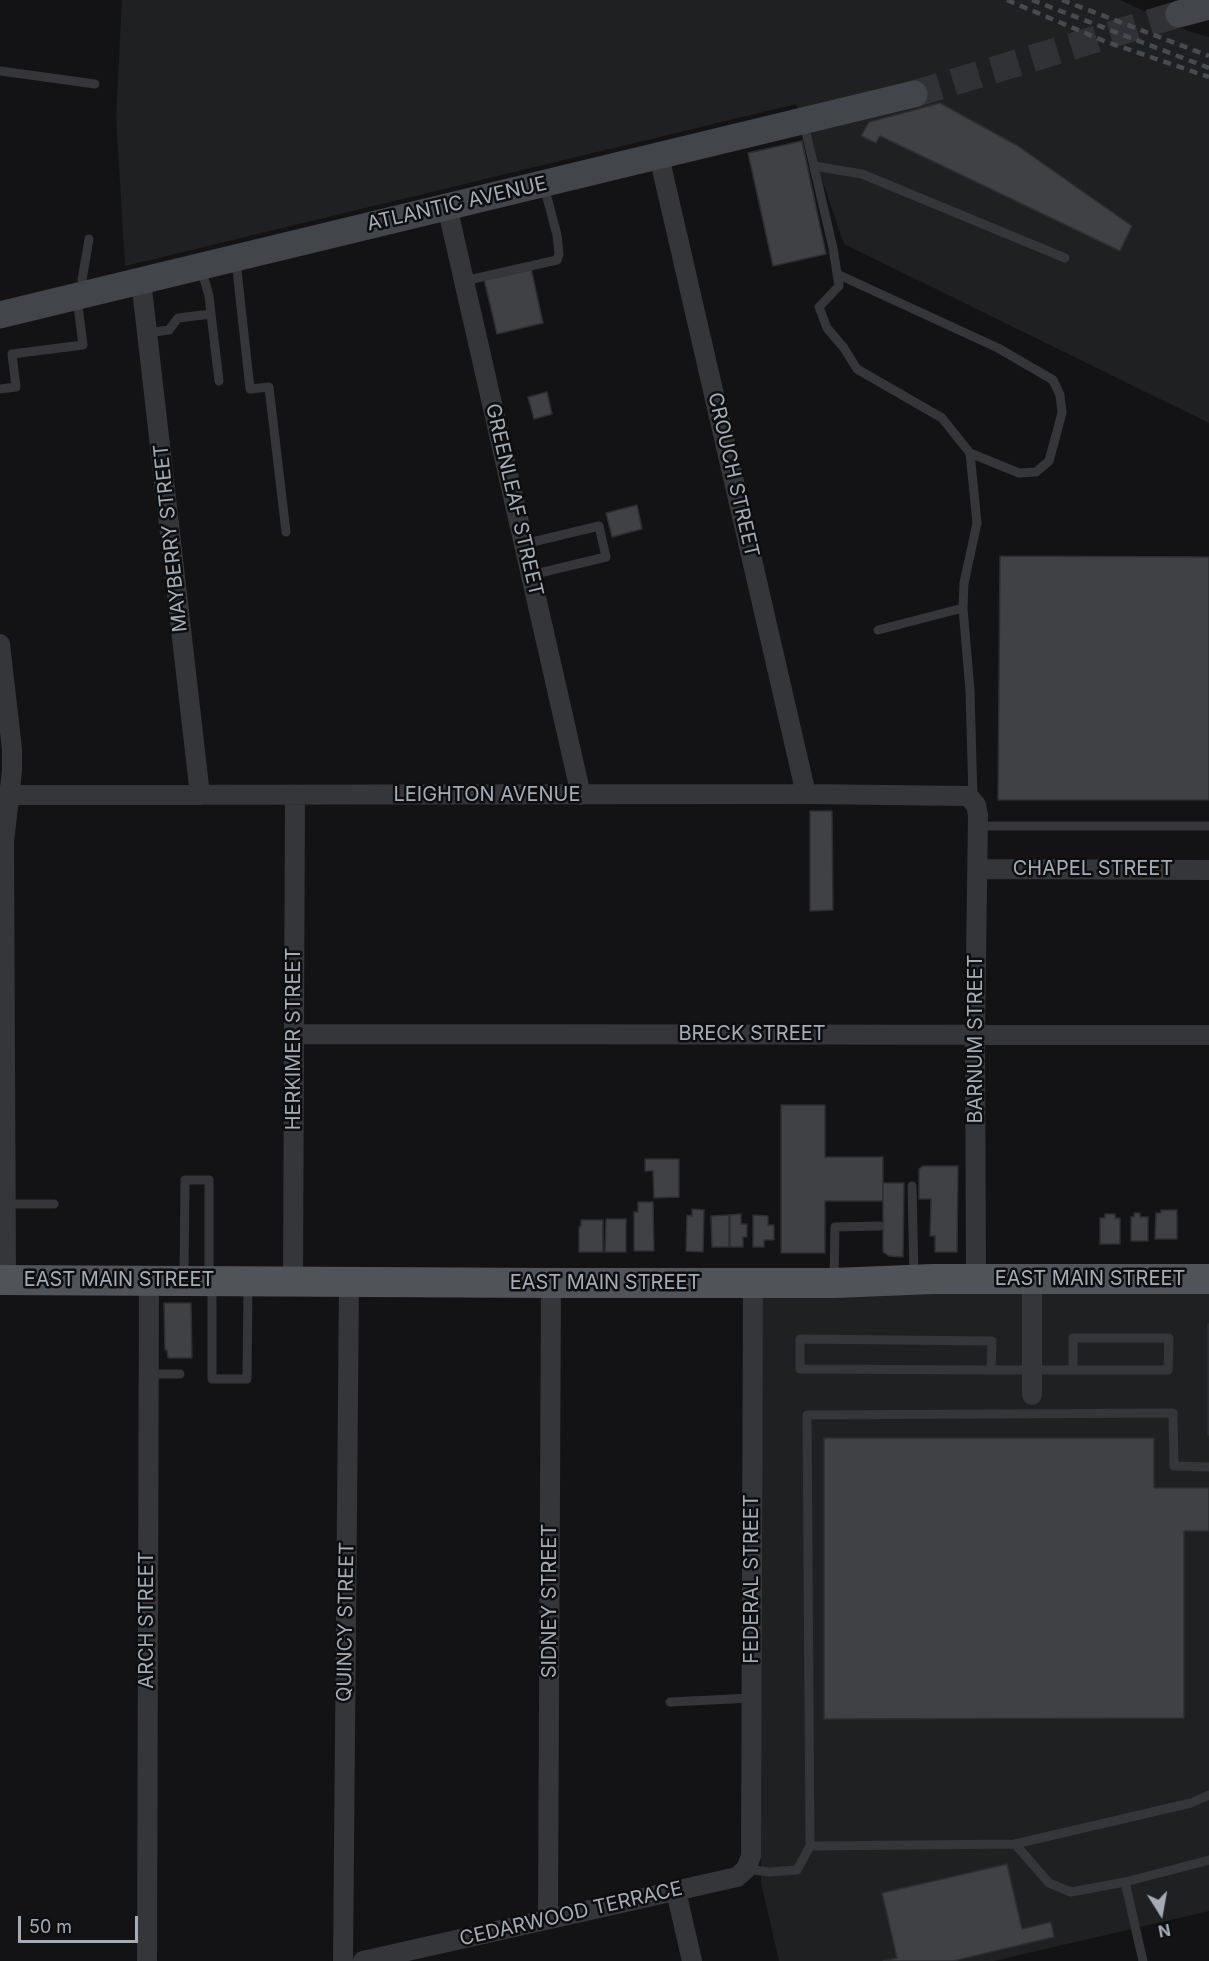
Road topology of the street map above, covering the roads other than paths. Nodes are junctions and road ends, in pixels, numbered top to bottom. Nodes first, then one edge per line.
1 (1209, 6) edge
2 (1179, 14) tunnel mouth
3 (0, 70) edge
4 (95, 84) dead end
5 (914, 94) tunnel mouth
6 (803, 121) junction
7 (659, 156) junction
8 (814, 166) junction
9 (544, 184) junction
10 (447, 206) junction
11 (89, 239) dead end
12 (235, 258) junction
13 (1065, 258) dead end
14 (201, 266) junction
15 (837, 274) junction
16 (141, 280) junction
17 (464, 281) junction
18 (82, 295) junction
19 (211, 314) junction
20 (0, 315) edge
21 (147, 333) junction
22 (219, 381) dead end
23 (0, 389) edge
24 (970, 453) junction
25 (286, 532) dead end
26 (524, 544) junction
27 (531, 575) junction
28 (963, 608) junction
29 (878, 630) dead end
30 (0, 644) edge
31 (806, 794) junction
32 (5, 795) edge
33 (200, 795) junction
34 (581, 795) junction
35 (295, 796) junction
36 (973, 800) junction
37 (978, 826) junction
38 (1209, 826) edge
39 (977, 869) junction
40 (1209, 870) edge
41 (294, 1034) junction
42 (975, 1034) junction
43 (1209, 1035) edge
44 (2, 1037) edge
45 (912, 1186) dead end
46 (4, 1204) junction
47 (54, 1204) dead end
48 (880, 1226) dead end
49 (976, 1279) junction
50 (1032, 1279) junction
51 (1209, 1279) edge
52 (3, 1280) edge
53 (148, 1280) junction
54 (202, 1280) junction
55 (914, 1280) junction
56 (248, 1281) junction
57 (293, 1282) junction
58 (350, 1283) junction
59 (551, 1283) junction
60 (753, 1283) junction
61 (834, 1283) junction
62 (991, 1370) junction
63 (1032, 1370) junction
64 (1073, 1370) junction
65 (147, 1374) junction
66 (180, 1374) dead end
67 (1032, 1404) junction
68 (1209, 1467) edge
69 (752, 1698) junction
70 (670, 1702) dead end
71 (1209, 1795) edge
72 (1015, 1844) junction
73 (810, 1846) junction
74 (1209, 1860) edge
75 (744, 1871) junction
76 (1125, 1882) junction
77 (676, 1891) junction
78 (548, 1919) junction
79 (147, 1961) edge
80 (343, 1961) edge
81 (363, 1961) edge
82 (692, 1961) edge
83 (1143, 1961) edge

1 - 2 main road
3 - 4 lane
5 - 6 main road, ATLANTIC AVENUE
6 - 7 main road, ATLANTIC AVENUE
6 - 8 lane
7 - 9 main road, ATLANTIC AVENUE
7 - 31 street, CROUCH STREET
8 - 13 lane
8 - 15 lane
9 - 10 main road, ATLANTIC AVENUE
9 - 17 lane
10 - 12 main road, ATLANTIC AVENUE
10 - 17 street, GREENLEAF STREET
11 - 18 lane
12 - 14 main road, ATLANTIC AVENUE
12 - 25 lane
14 - 16 main road, ATLANTIC AVENUE
14 - 19 lane
15 - 24 lane
15 - 24 lane
16 - 18 main road, ATLANTIC AVENUE
16 - 21 street, MAYBERRY STREET
17 - 26 street, GREENLEAF STREET
18 - 20 main road, ATLANTIC AVENUE
18 - 23 lane
19 - 21 lane
19 - 22 lane
21 - 33 street, MAYBERRY STREET
24 - 28 lane
26 - 27 street, GREENLEAF STREET
26 - 27 lane
27 - 34 street, GREENLEAF STREET
28 - 29 lane
28 - 36 lane
30 - 32 street
31 - 34 street, LEIGHTON AVENUE
31 - 36 street, LEIGHTON AVENUE
32 - 33 street, LEIGHTON AVENUE
32 - 44 street
33 - 35 street, LEIGHTON AVENUE
34 - 35 street, LEIGHTON AVENUE
35 - 41 street, HERKIMER STREET
36 - 37 street, BARNUM STREET
37 - 38 lane
37 - 39 street, BARNUM STREET
39 - 40 street, CHAPEL STREET
39 - 42 street, BARNUM STREET
41 - 42 street, BRECK STREET
41 - 57 street, HERKIMER STREET
42 - 43 street, BRECK STREET
42 - 49 street, BARNUM STREET
44 - 46 street
45 - 55 lane
46 - 47 lane
46 - 52 street
48 - 61 lane
49 - 50 main road, EAST MAIN STREET
49 - 55 main road, EAST MAIN STREET
50 - 51 main road, EAST MAIN STREET
50 - 63 street
52 - 53 main road, EAST MAIN STREET
53 - 54 main road, EAST MAIN STREET
53 - 65 street, ARCH STREET
54 - 54 lane
54 - 56 main road, EAST MAIN STREET
54 - 56 lane
55 - 61 main road, EAST MAIN STREET
56 - 57 main road, EAST MAIN STREET
57 - 58 main road, EAST MAIN STREET
58 - 59 main road, EAST MAIN STREET
58 - 80 street, QUINCY STREET
59 - 60 main road, EAST MAIN STREET
59 - 78 street, SIDNEY STREET
60 - 61 main road, EAST MAIN STREET
60 - 69 street, FEDERAL STREET
62 - 62 lane
62 - 63 lane
63 - 64 lane
63 - 67 street
64 - 64 lane
65 - 66 lane
65 - 79 street, ARCH STREET
67 - 68 lane
67 - 73 lane
69 - 70 lane
69 - 75 street, FEDERAL STREET
71 - 72 lane
72 - 73 lane
72 - 76 lane
73 - 75 lane
74 - 76 lane
75 - 77 street, CEDARWOOD TERRACE
76 - 83 lane
77 - 78 street, CEDARWOOD TERRACE
77 - 82 street
78 - 81 street, CEDARWOOD TERRACE

